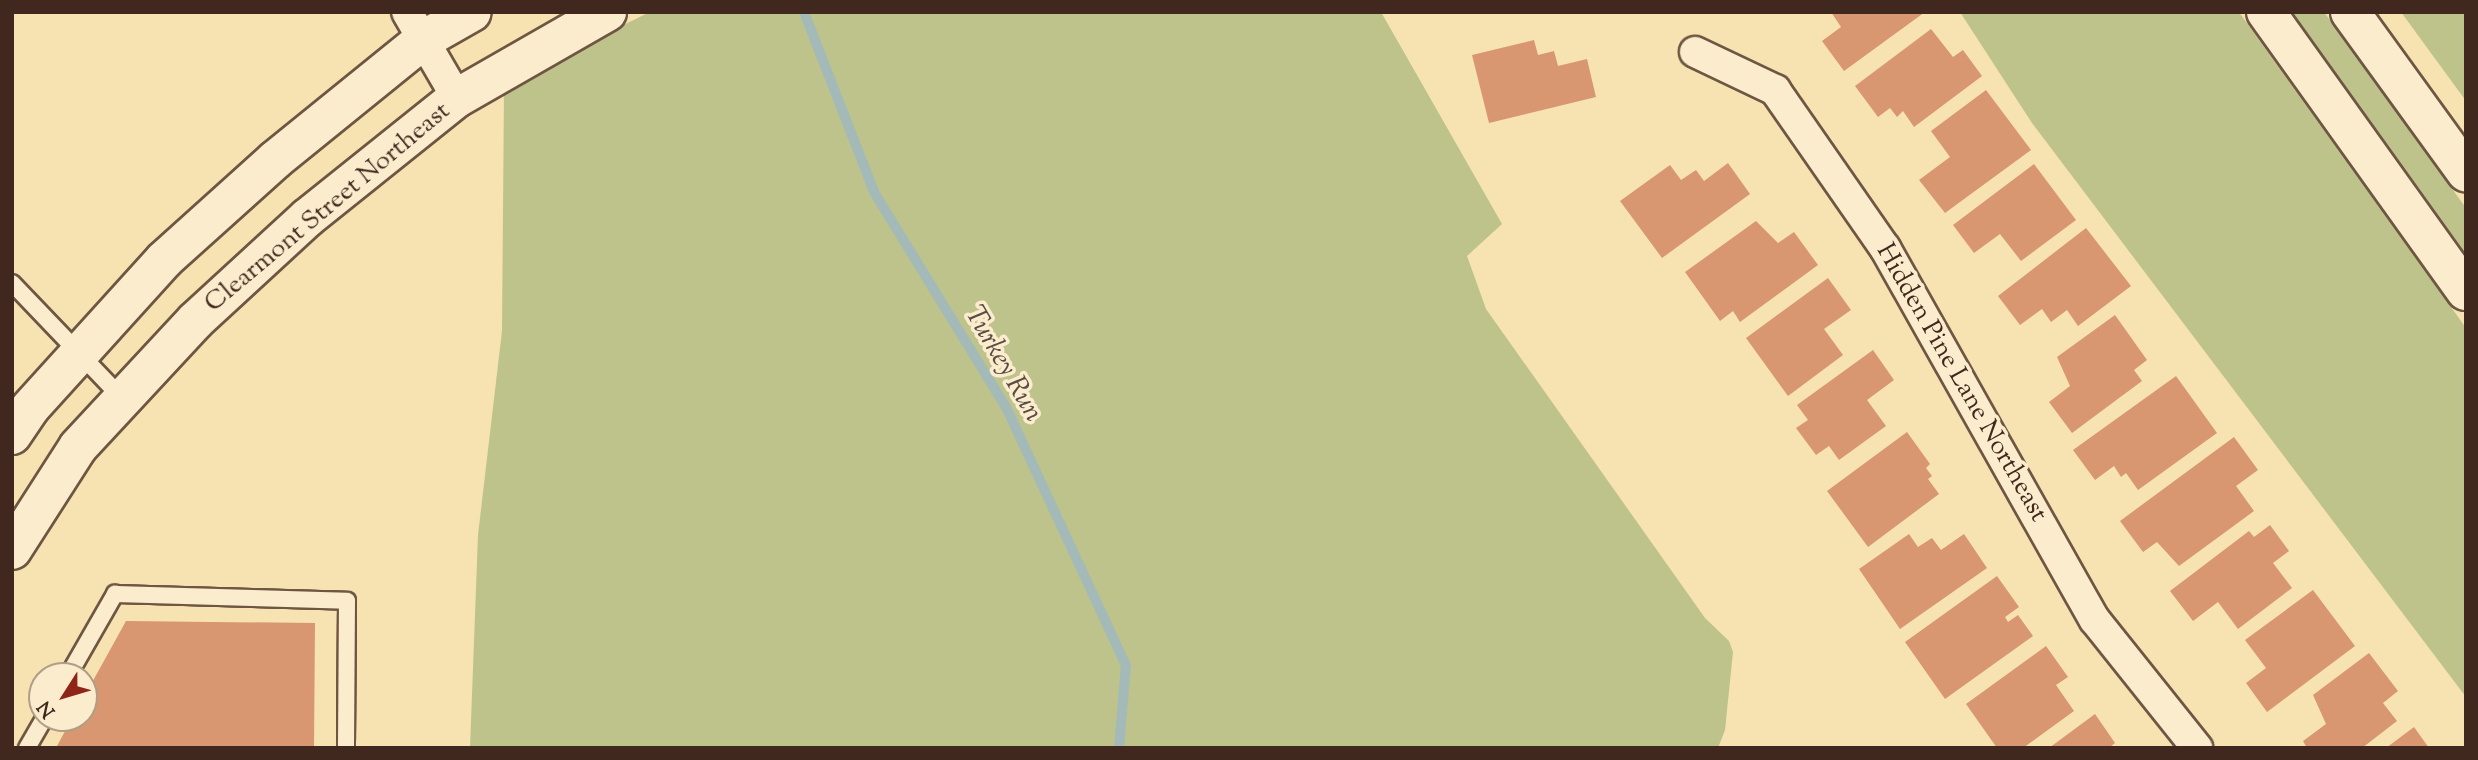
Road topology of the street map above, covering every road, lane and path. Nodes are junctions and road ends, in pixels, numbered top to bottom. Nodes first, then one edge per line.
1 (472, 12) edge
2 (607, 12) edge
3 (2266, 12) edge
4 (2350, 12) edge
5 (415, 26) edge
6 (1695, 52) dead end
7 (457, 98) junction
8 (2466, 172) edge
9 (12, 283) edge
10 (2466, 291) edge
11 (79, 354) junction
12 (123, 398) junction
13 (12, 435) edge
14 (12, 550) edge
15 (76, 662) edge
16 (36, 732) edge
17 (27, 748) edge
18 (346, 748) edge
19 (2197, 748) edge

1 - 5 street
2 - 7 street, Clearmont Street Northeast
3 - 10 street
4 - 8 street
5 - 7 street
5 - 11 street
6 - 19 street, Hidden Pine Lane Northeast
7 - 12 street, Clearmont Street Northeast
9 - 11 lane
11 - 12 lane
11 - 13 street
12 - 14 street, Clearmont Street Northeast
15 - 18 lane
16 - 17 lane

